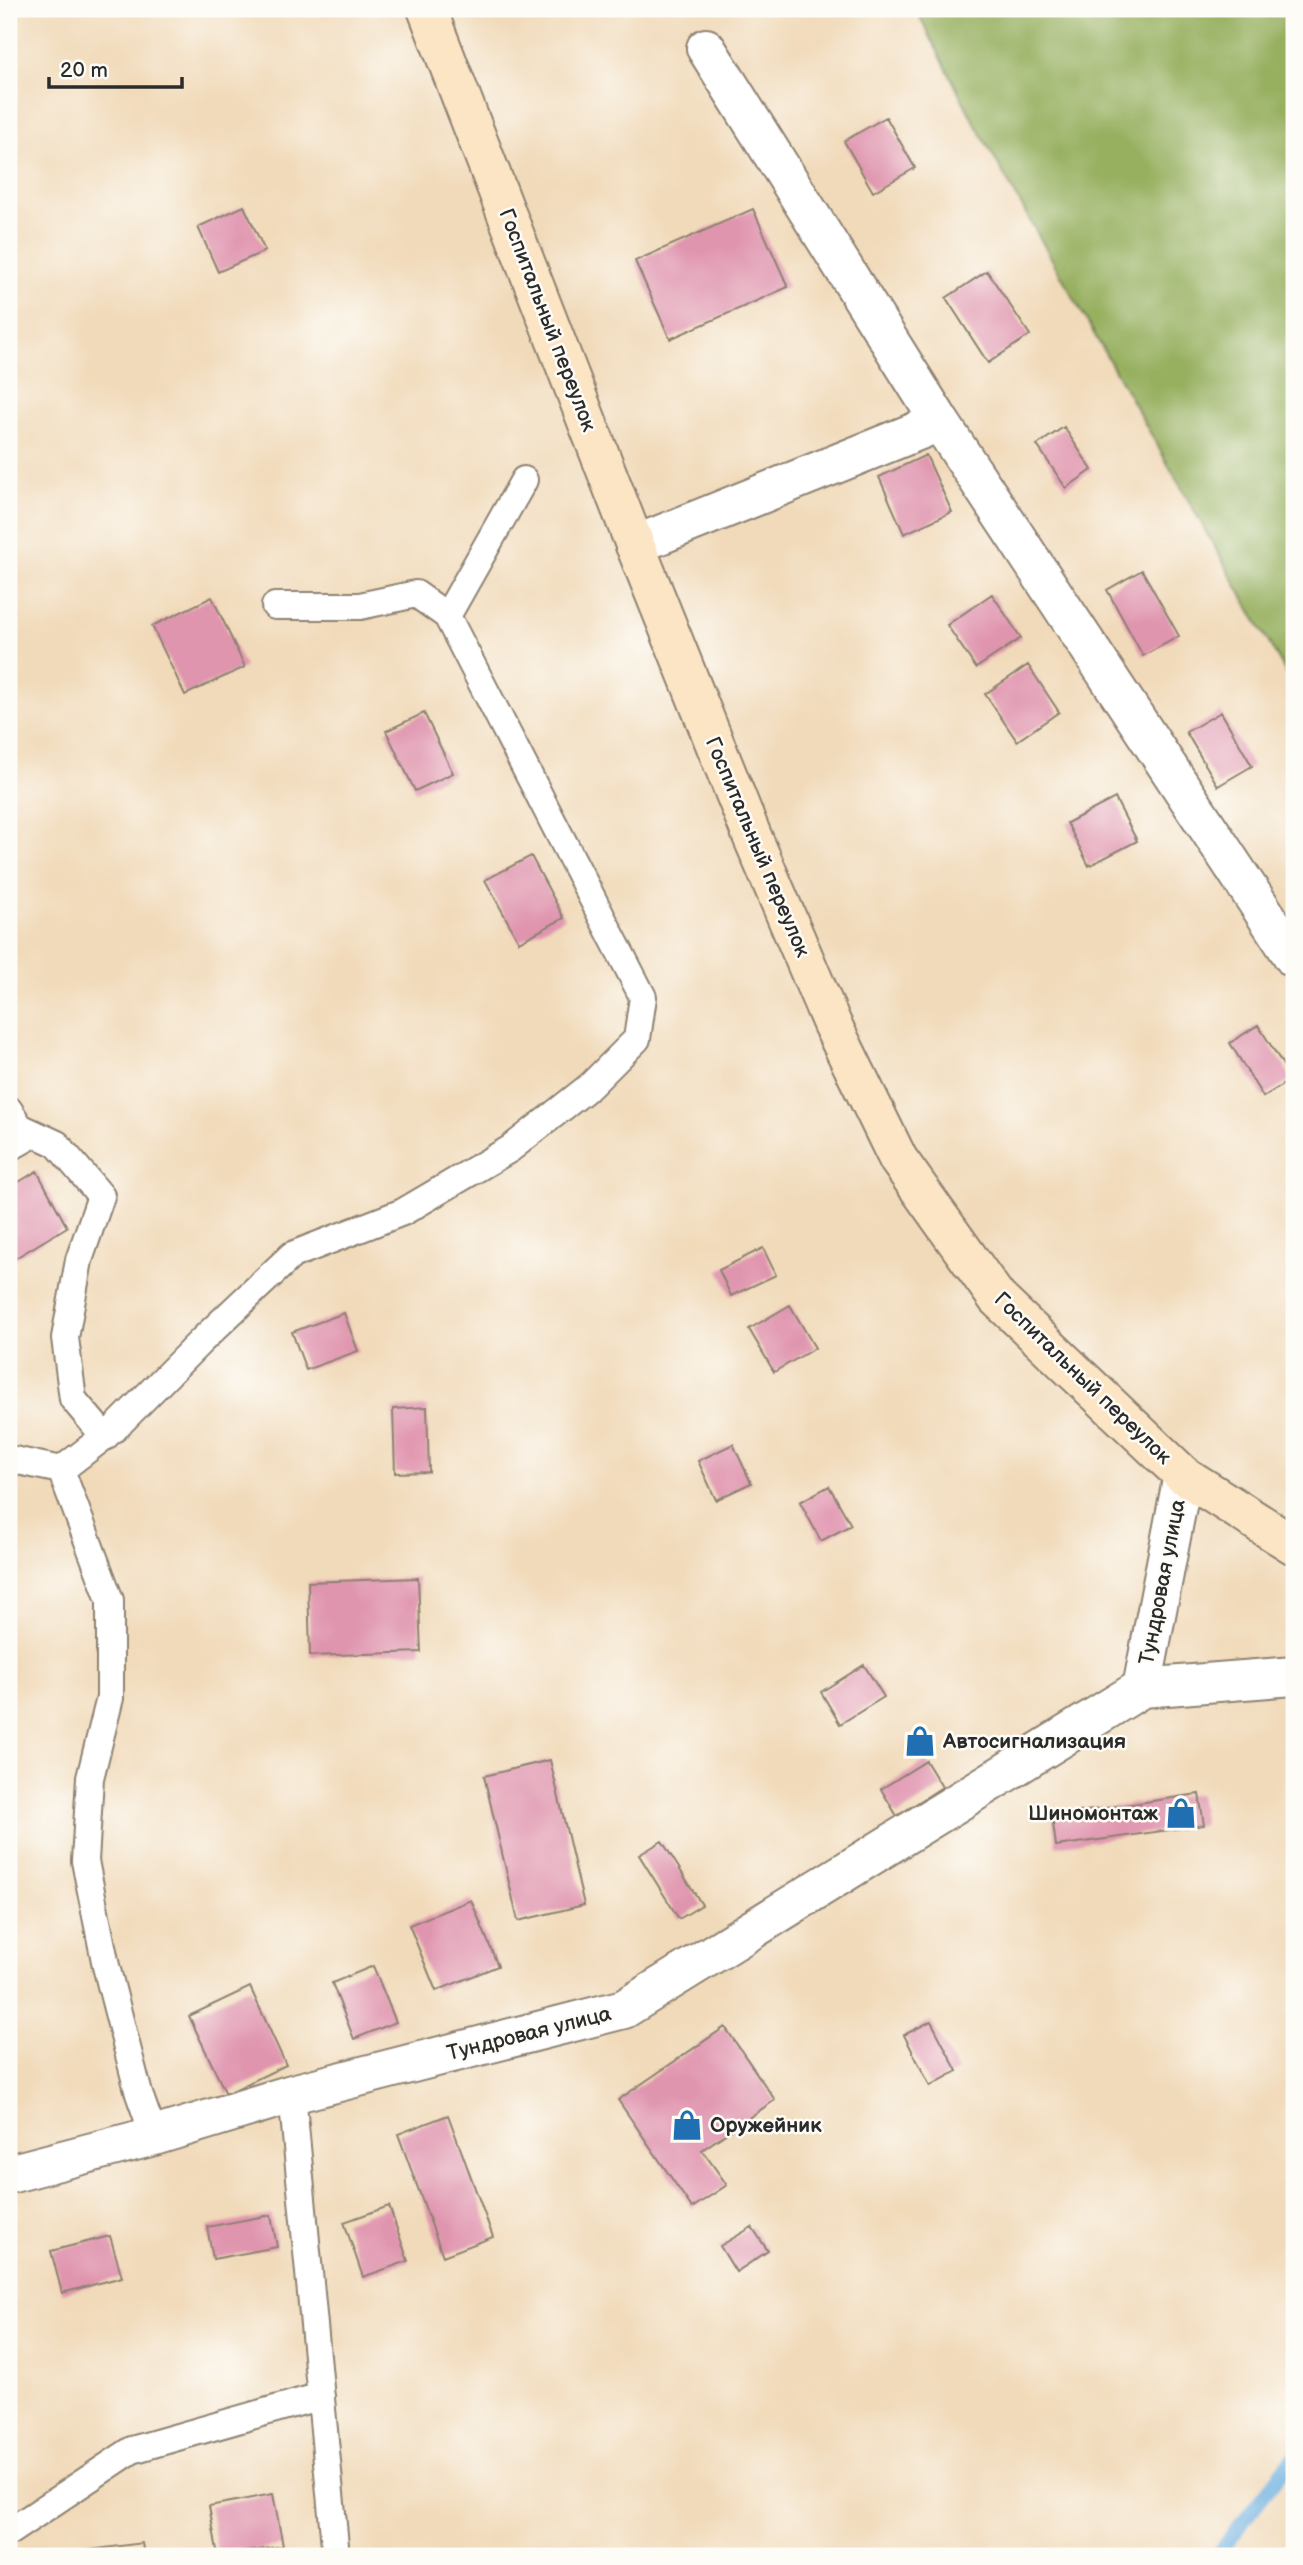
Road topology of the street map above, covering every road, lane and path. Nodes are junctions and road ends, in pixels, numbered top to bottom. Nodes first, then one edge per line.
1 (426, 9) edge
2 (706, 48) dead end
3 (940, 422) junction
4 (524, 480) dead end
5 (635, 545) junction
6 (275, 606) dead end
7 (447, 616) junction
8 (1294, 958) edge
9 (12, 1128) edge
10 (105, 1437) junction
11 (9, 1459) edge
12 (61, 1470) junction
13 (1183, 1475) junction
14 (1294, 1545) edge
15 (1294, 1676) edge
16 (1142, 1688) junction
17 (292, 2094) junction
18 (153, 2136) junction
19 (9, 2174) edge
20 (320, 2396) junction
21 (9, 2532) edge
22 (336, 2556) edge

1 - 5 main road, Госпитальный переулок
2 - 3 street
3 - 5 street
3 - 8 street
4 - 7 lane
5 - 13 main road, Госпитальный переулок
6 - 7 lane
7 - 10 lane
9 - 10 lane
10 - 12 lane
11 - 12 lane
12 - 18 lane
13 - 14 main road, Госпитальный переулок
13 - 16 street, Тундровая улица
15 - 16 street, Тундровая улица
16 - 17 street, Тундровая улица
17 - 18 street, Тундровая улица
17 - 20 lane
18 - 19 street, Тундровая улица
20 - 21 lane
20 - 22 lane

